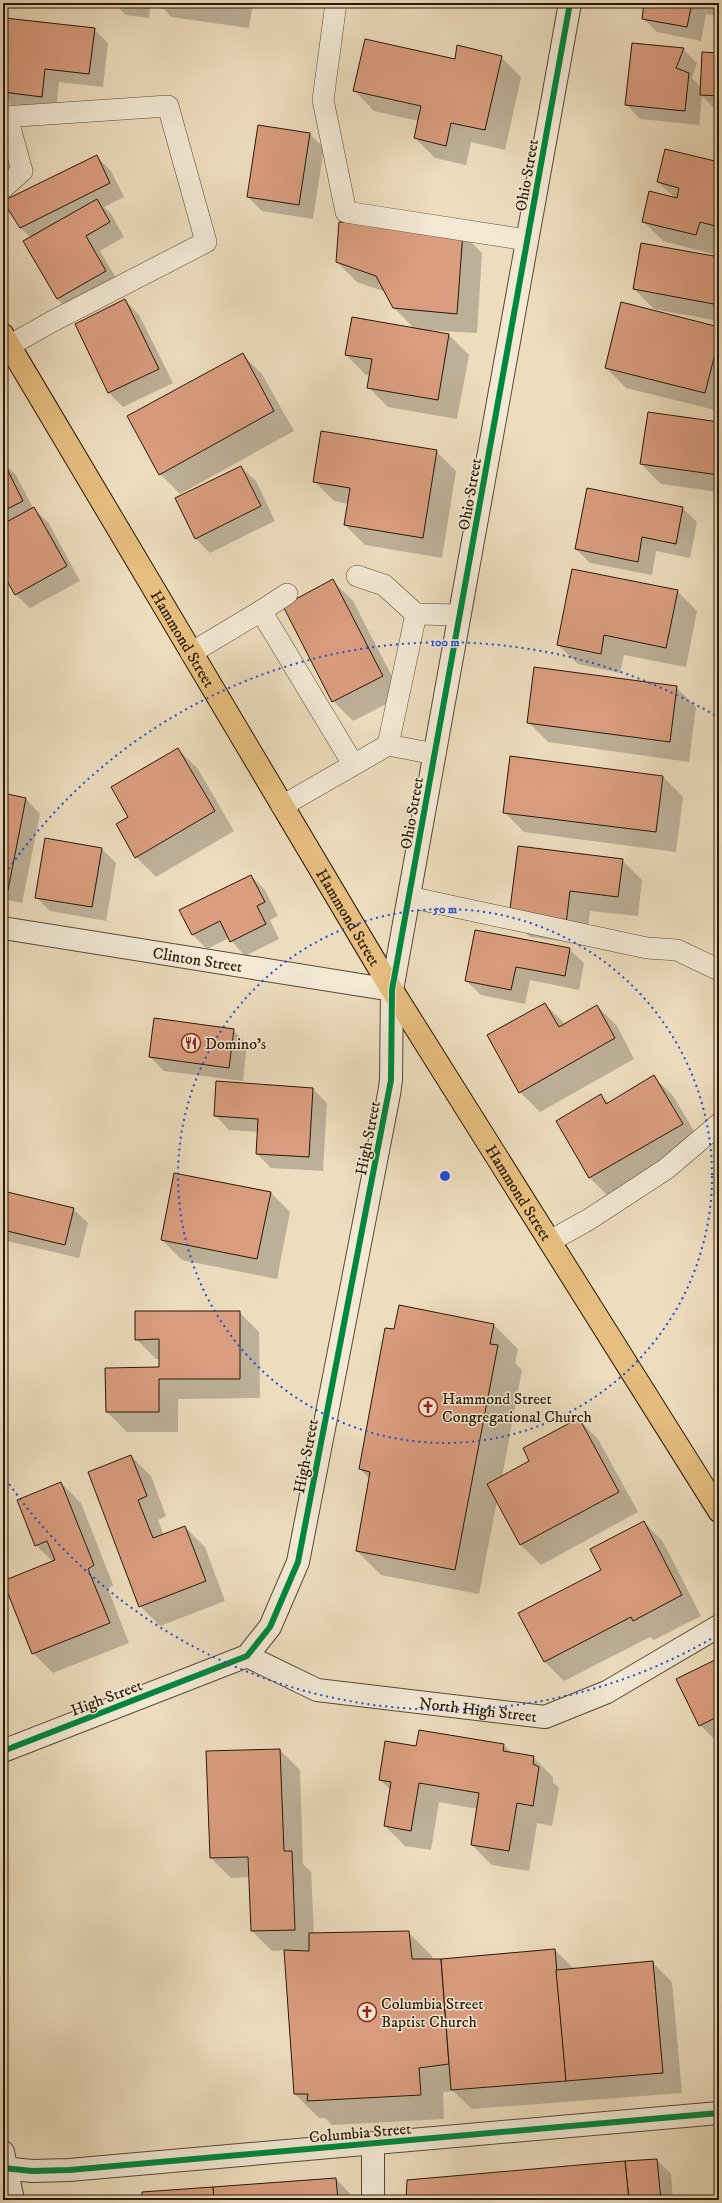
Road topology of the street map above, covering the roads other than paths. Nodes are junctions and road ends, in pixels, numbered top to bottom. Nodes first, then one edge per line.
1 (336, 3) edge
2 (570, 3) edge
3 (5, 117) edge
4 (3, 188) edge
5 (527, 240) junction
6 (6, 341) edge
7 (357, 576) dead end
8 (287, 594) dead end
9 (261, 611) junction
10 (416, 614) junction
11 (460, 615) junction
12 (191, 653) junction
13 (388, 745) junction
14 (435, 754) junction
15 (353, 764) junction
16 (282, 806) junction
17 (409, 897) junction
18 (3, 928) edge
19 (719, 970) edge
20 (392, 990) junction
21 (719, 1124) edge
22 (550, 1241) junction
23 (719, 1511) edge
24 (719, 1626) edge
25 (247, 1656) junction
26 (3, 1751) edge
27 (719, 2113) edge
28 (373, 2144) junction
29 (4, 2162) edge
30 (13, 2200) edge
31 (373, 2200) edge

1 - 5 lane
2 - 5 street, Ohio Street
3 - 4 lane
3 - 6 lane
5 - 11 street, Ohio Street
6 - 12 main road, Hammond Street
7 - 10 lane
8 - 9 lane
9 - 12 lane
9 - 15 lane
10 - 11 lane
10 - 13 lane
11 - 14 street, Ohio Street
12 - 16 main road, Hammond Street
13 - 14 lane
13 - 15 lane
14 - 17 street, Ohio Street
15 - 16 lane
16 - 20 main road, Hammond Street
17 - 19 lane
17 - 20 street, Ohio Street
18 - 20 street, Clinton Street
20 - 22 main road, Hammond Street
20 - 25 street, High Street
21 - 22 lane
22 - 23 main road, Hammond Street
24 - 25 street, North High Street
25 - 26 street, High Street
27 - 28 street, Columbia Street
28 - 29 street, Columbia Street
28 - 31 street
29 - 30 street

